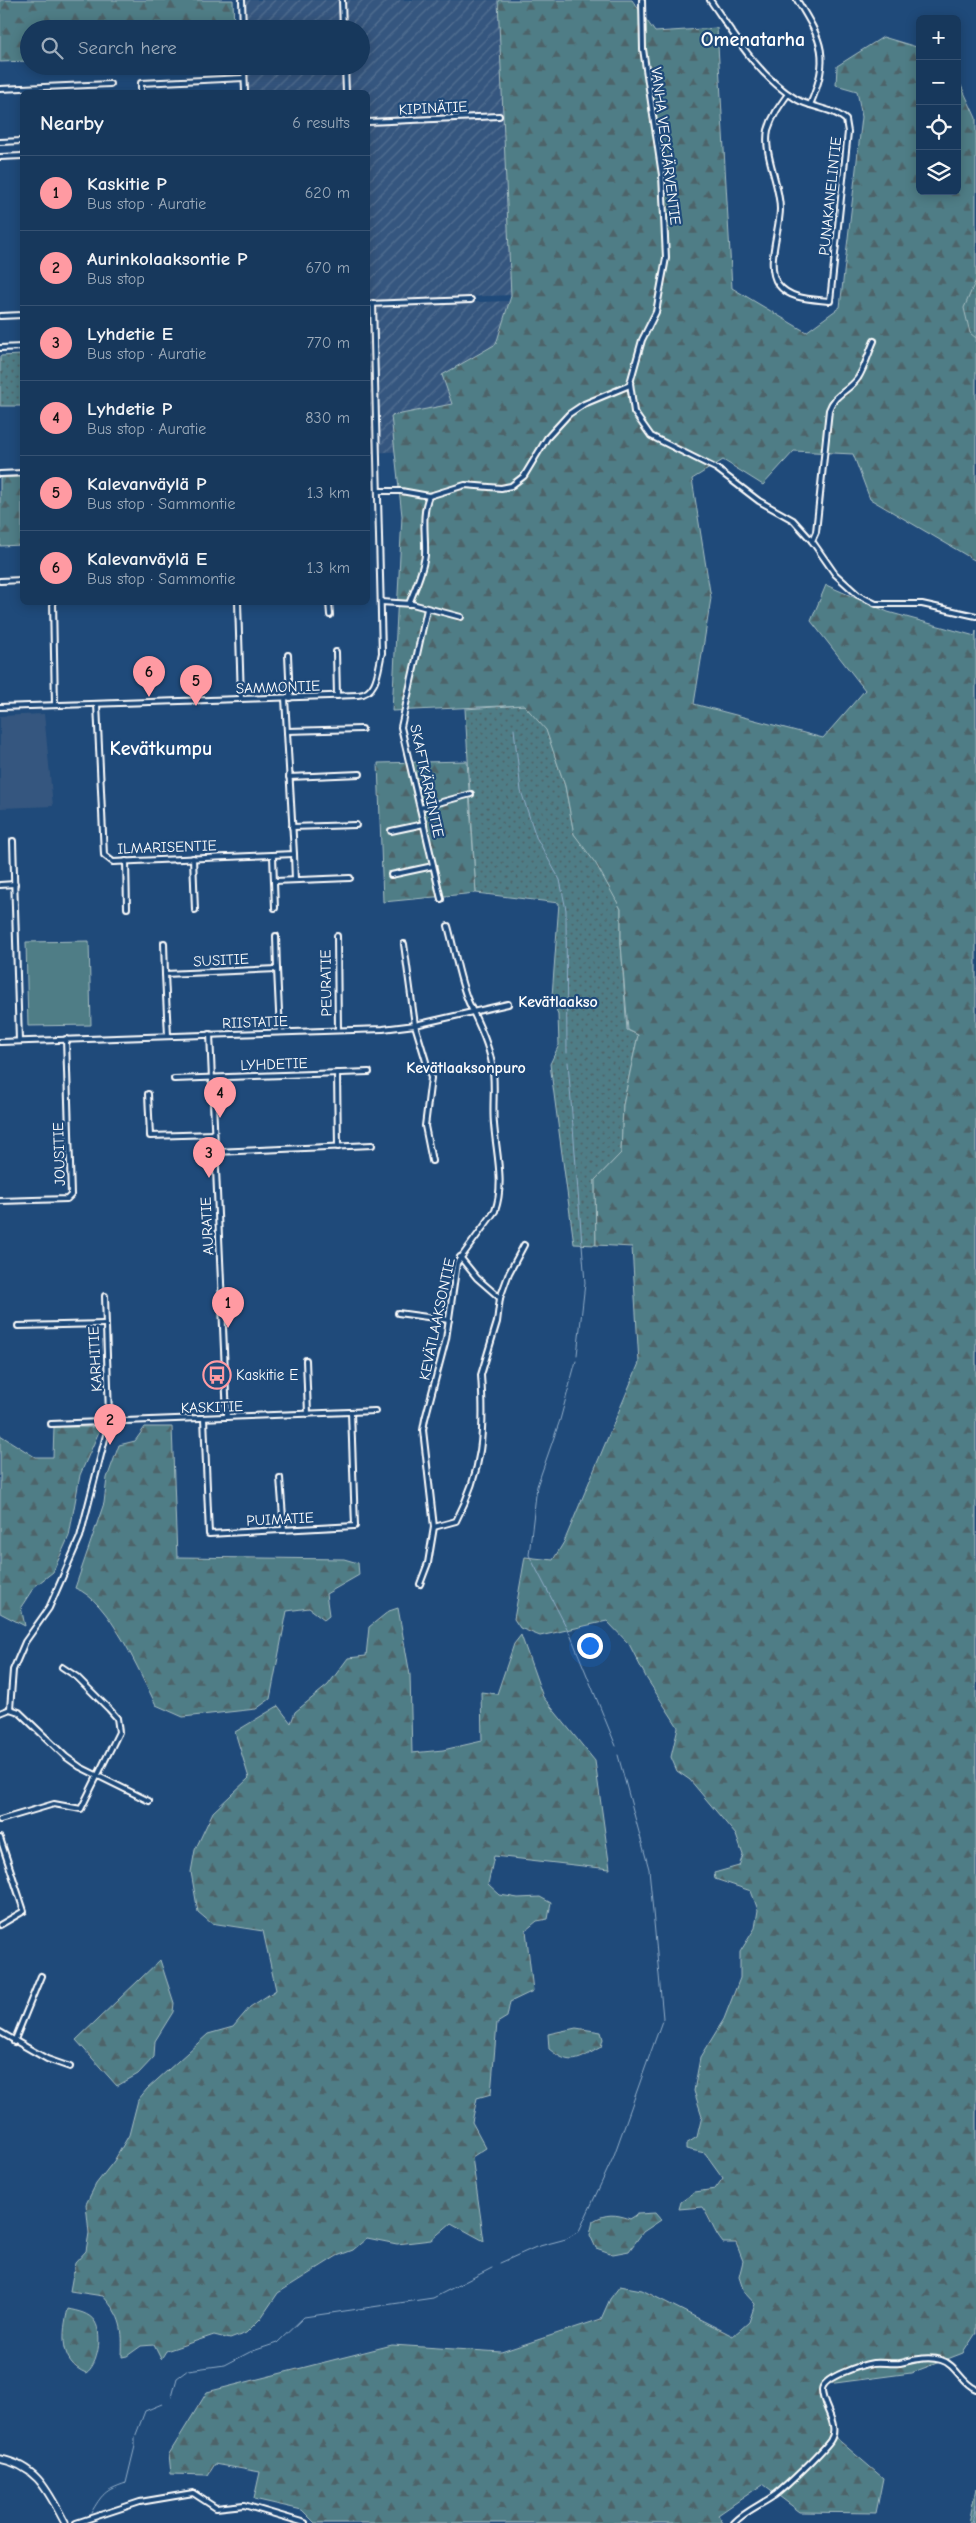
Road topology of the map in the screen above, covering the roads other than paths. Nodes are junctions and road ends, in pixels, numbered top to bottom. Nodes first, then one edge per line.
1 (242, 0) edge
2 (342, 0) edge
3 (642, 0) edge
4 (710, 0) edge
5 (797, 0) edge
6 (243, 20) edge
7 (343, 20) edge
8 (345, 75) edge
9 (244, 78) joint
10 (110, 84) dead end
11 (81, 85) junction
12 (0, 89) edge
13 (81, 90) edge
14 (142, 90) edge
15 (245, 90) edge
16 (346, 90) edge
17 (788, 94) junction
18 (810, 105) junction
19 (500, 116) dead end
20 (370, 122) edge
21 (20, 141) edge
22 (0, 142) edge
23 (20, 156) edge
24 (0, 157) edge
25 (471, 300) dead end
26 (370, 304) edge
27 (20, 315) edge
28 (0, 316) edge
29 (874, 341) dead end
30 (20, 347) edge
31 (0, 348) edge
32 (630, 385) junction
33 (20, 473) edge
34 (0, 474) edge
35 (378, 491) junction
36 (430, 496) junction
37 (812, 541) junction
38 (20, 580) edge
39 (0, 581) edge
40 (381, 602) junction
41 (409, 604) junction
42 (53, 605) edge
43 (238, 605) edge
44 (329, 605) edge
45 (428, 609) junction
46 (330, 615) dead end
47 (976, 616) edge
48 (461, 617) dead end
49 (336, 652) dead end
50 (288, 655) dead end
51 (337, 696) junction
52 (288, 698) junction
53 (241, 699) junction
54 (97, 704) junction
55 (55, 705) junction
56 (0, 707) edge
57 (362, 729) dead end
58 (287, 731) junction
59 (360, 774) dead end
60 (289, 777) junction
61 (471, 794) dead end
62 (420, 808) junction
63 (424, 824) junction
64 (356, 825) dead end
65 (292, 827) junction
66 (391, 830) dead end
67 (13, 840) dead end
68 (294, 854) junction
69 (273, 856) junction
70 (193, 858) junction
71 (126, 861) junction
72 (433, 866) junction
73 (391, 875) dead end
74 (350, 878) dead end
75 (295, 880) junction
76 (274, 881) junction
77 (15, 884) junction
78 (0, 885) edge
79 (441, 899) dead end
80 (127, 908) dead end
81 (275, 908) dead end
82 (195, 910) dead end
83 (448, 926) dead end
84 (276, 936) dead end
85 (336, 936) dead end
86 (164, 942) dead end
87 (404, 944) dead end
88 (277, 969) junction
89 (165, 974) junction
90 (508, 1004) dead end
91 (474, 1011) junction
92 (415, 1025) junction
93 (338, 1030) junction
94 (280, 1032) junction
95 (210, 1034) junction
96 (168, 1036) junction
97 (66, 1039) junction
98 (19, 1041) junction
99 (0, 1042) edge
100 (369, 1072) dead end
101 (337, 1073) junction
102 (212, 1077) junction
103 (174, 1079) dead end
104 (148, 1094) dead end
105 (214, 1134) junction
106 (372, 1146) dead end
107 (338, 1147) junction
108 (215, 1152) junction
109 (432, 1161) dead end
110 (0, 1201) edge
111 (524, 1245) dead end
112 (460, 1257) junction
113 (105, 1296) dead end
114 (500, 1298) junction
115 (398, 1314) dead end
116 (449, 1320) junction
117 (105, 1324) junction
118 (18, 1326) dead end
119 (306, 1360) dead end
120 (374, 1411) dead end
121 (351, 1412) junction
122 (308, 1414) junction
123 (204, 1418) junction
124 (227, 1418) junction
125 (109, 1421) junction
126 (51, 1424) dead end
127 (280, 1478) dead end
128 (434, 1527) junction
129 (284, 1530) junction
130 (420, 1584) dead end
131 (62, 1667) dead end
132 (10, 1709) junction
133 (0, 1713) edge
134 (97, 1777) junction
135 (150, 1802) dead end
136 (0, 1820) edge
137 (0, 1838) edge
138 (5, 1856) junction
139 (0, 1860) edge
140 (0, 1925) edge
141 (41, 1976) dead end
142 (0, 2032) edge
143 (14, 2042) junction
144 (70, 2067) dead end
145 (976, 2388) edge
146 (0, 2459) edge
147 (65, 2523) edge
148 (76, 2523) edge
149 (305, 2523) edge
150 (734, 2523) edge

1 - 6 street
2 - 7 street
3 - 32 street, VANHA VECKJÄRVENTIE
4 - 17 street, PUNAKANELINTIE
5 - 18 street
8 - 16 street
9 - 14 street
9 - 15 street
10 - 11 street
11 - 12 street
11 - 13 street
17 - 18 street, PUNAKANELINTIE
17 - 18 street, PUNAKANELINTIE
19 - 20 street, KIPINÄTIE
21 - 22 street
23 - 24 street
25 - 26 street
26 - 35 street
27 - 28 street
29 - 37 street
30 - 31 street
32 - 36 street
32 - 37 street, VANHA VECKJÄRVENTIE
33 - 34 street
35 - 36 street
35 - 40 street
36 - 41 street
37 - 47 street, VANHA VECKJÄRVENTIE
38 - 39 street
40 - 41 street
40 - 51 street, SAMMONTIE
41 - 45 street
42 - 55 street
43 - 53 street
44 - 46 street
45 - 48 street
45 - 62 street, SKAFTKÄRRINTIE
49 - 51 street
50 - 52 street
51 - 52 street, SAMMONTIE
52 - 53 street, SAMMONTIE
52 - 58 street
53 - 54 street, SAMMONTIE
54 - 55 street, SAMMONTIE
54 - 71 street, ILMARISENTIE
55 - 56 street, SAMMONTIE
57 - 58 street
58 - 60 street
59 - 60 street
60 - 65 street
61 - 62 street
62 - 63 street, SKAFTKÄRRINTIE
63 - 66 street
63 - 72 street, SKAFTKÄRRINTIE
64 - 65 street
65 - 68 street
67 - 77 street
68 - 69 street, ILMARISENTIE
68 - 75 street
69 - 70 street, ILMARISENTIE
69 - 76 street
70 - 71 street, ILMARISENTIE
70 - 82 street
71 - 80 street
72 - 73 street
72 - 79 street, SKAFTKÄRRINTIE
74 - 75 street
75 - 76 street
76 - 81 street
77 - 78 street
77 - 98 street
83 - 91 street, KEVÄTLAAKSONTIE
84 - 88 street
85 - 93 street, PEURATIE
86 - 89 street
87 - 92 street
88 - 89 street, SUSITIE
88 - 94 street
89 - 96 street
90 - 91 street, RIISTATIE
91 - 92 street, RIISTATIE
91 - 112 street, KEVÄTLAAKSONTIE
92 - 93 street, RIISTATIE
92 - 109 street
93 - 94 street, RIISTATIE
94 - 95 street, RIISTATIE
95 - 96 street, RIISTATIE
95 - 102 street, AURATIE
96 - 97 street, RIISTATIE
97 - 98 street, RIISTATIE
97 - 110 street, JOUSITIE
98 - 99 street, RIISTATIE
100 - 101 street, LYHDETIE
101 - 102 street, LYHDETIE
101 - 107 street
102 - 103 street, LYHDETIE
102 - 105 street, AURATIE
104 - 105 street
105 - 108 street, AURATIE
106 - 107 street
107 - 108 street
108 - 124 street, AURATIE
111 - 114 street
112 - 114 street
112 - 116 street, KEVÄTLAAKSONTIE
113 - 117 street, KARHITIE
114 - 128 street
115 - 116 street
116 - 128 street, KEVÄTLAAKSONTIE
117 - 118 street
117 - 125 street, KARHITIE
119 - 122 street
120 - 121 street, KASKITIE
121 - 122 street, KASKITIE
121 - 129 street, PUIMATIE
122 - 124 street, KASKITIE
123 - 124 street, KASKITIE
123 - 125 street, KASKITIE
123 - 129 street, PUIMATIE
125 - 126 street, KASKITIE
125 - 132 street, KARHITIE
127 - 129 street
128 - 130 street, KEVÄTLAAKSONTIE
131 - 134 street
132 - 133 street
132 - 134 street
134 - 135 street
134 - 136 street
137 - 138 street
138 - 139 street
138 - 140 street
141 - 143 street
142 - 143 street
143 - 144 street
145 - 150 street
146 - 147 street
148 - 149 street

